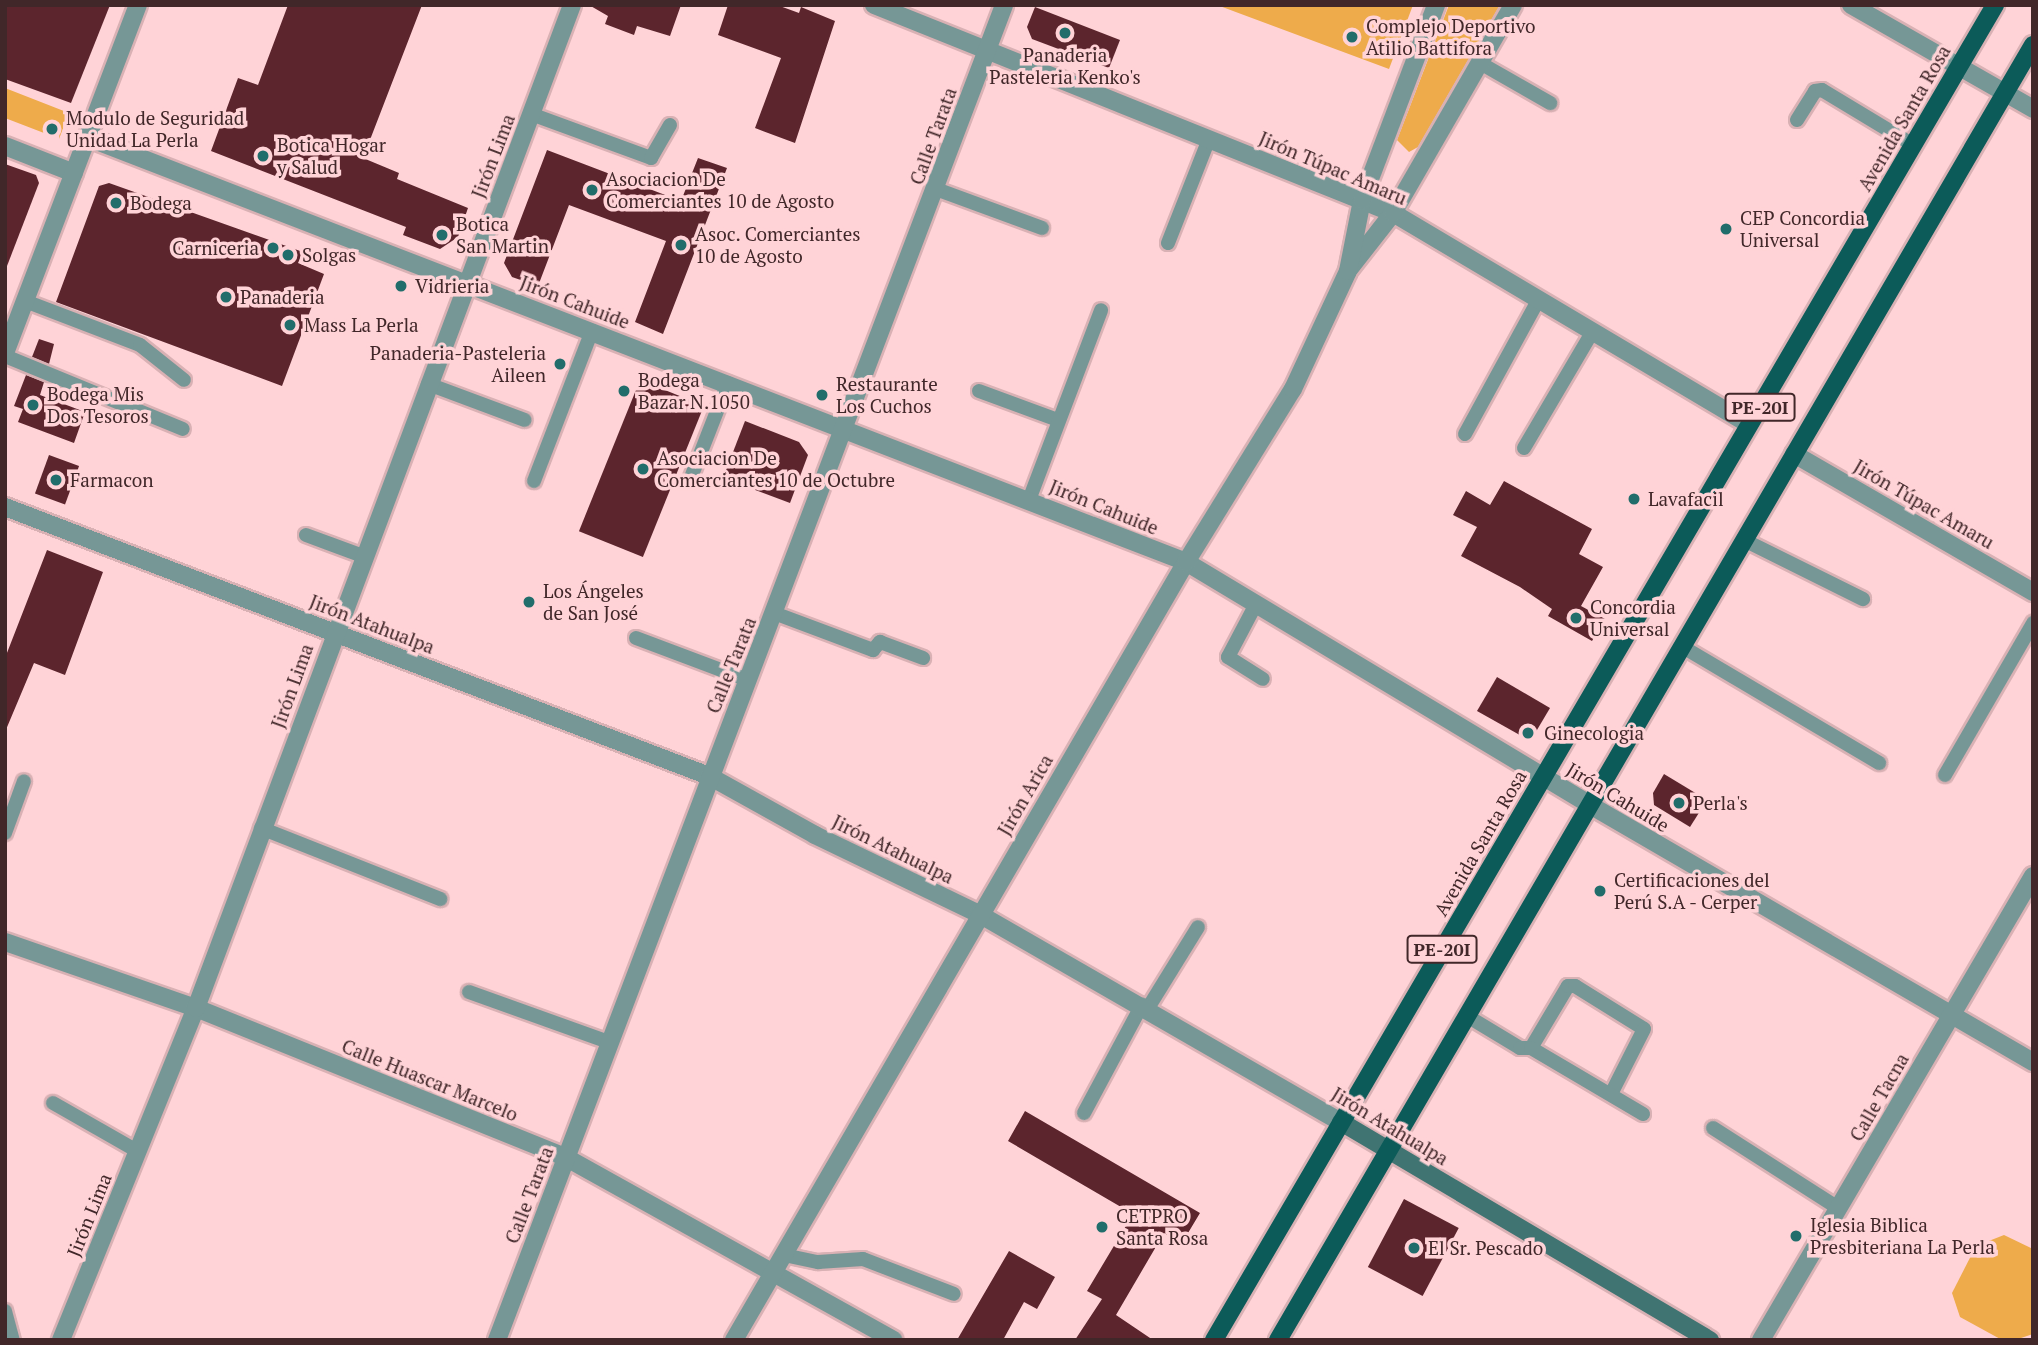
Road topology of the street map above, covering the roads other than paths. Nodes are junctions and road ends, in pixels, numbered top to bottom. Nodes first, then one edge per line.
1 (138, 5) edge
2 (572, 5) edge
3 (874, 5) edge
4 (1004, 5) edge
5 (1436, 5) edge
6 (1513, 5) edge
7 (1852, 5) edge
8 (1995, 5) edge
9 (2033, 45) edge
10 (987, 50) junction
11 (1480, 62) junction
12 (1960, 65) junction
13 (2005, 93) junction
14 (1550, 103) dead end
15 (2033, 109) edge
16 (531, 114) junction
17 (1797, 120) dead end
18 (670, 125) dead end
19 (89, 138) junction
20 (1209, 139) junction
21 (1913, 145) junction
22 (5, 146) edge
23 (74, 173) junction
24 (936, 189) junction
25 (1362, 200) junction
26 (1393, 213) junction
27 (1042, 228) dead end
28 (1168, 243) dead end
29 (1348, 271) junction
30 (467, 283) junction
31 (1539, 299) junction
32 (25, 301) junction
33 (1101, 310) dead end
34 (592, 331) junction
35 (1593, 331) junction
36 (5, 354) edge
37 (184, 380) dead end
38 (728, 383) junction
39 (428, 384) junction
40 (979, 391) dead end
41 (525, 420) dead end
42 (1058, 420) junction
43 (1749, 424) junction
44 (183, 429) dead end
45 (847, 429) junction
46 (1465, 434) dead end
47 (1524, 448) dead end
48 (1794, 454) junction
49 (690, 480) dead end
50 (534, 481) dead end
51 (1029, 500) junction
52 (5, 507) edge
53 (306, 535) dead end
54 (1744, 540) junction
55 (363, 556) junction
56 (1186, 562) junction
57 (2033, 592) edge
58 (1863, 599) dead end
59 (1256, 604) junction
60 (774, 613) junction
61 (2033, 623) edge
62 (334, 632) junction
63 (636, 638) dead end
64 (1683, 647) junction
65 (923, 658) dead end
66 (1263, 679) dead end
67 (748, 680) junction
68 (1879, 763) dead end
69 (1945, 775) dead end
70 (709, 776) junction
71 (1543, 776) junction
72 (24, 781) dead end
73 (1590, 805) junction
74 (261, 828) junction
75 (5, 833) edge
76 (2033, 876) edge
77 (440, 899) dead end
78 (979, 914) junction
79 (1198, 928) dead end
80 (5, 942) edge
81 (469, 992) dead end
82 (1145, 1007) junction
83 (196, 1008) junction
84 (1951, 1015) junction
85 (1467, 1016) junction
86 (609, 1042) junction
87 (1531, 1048) junction
88 (2033, 1062) edge
89 (1611, 1094) junction
90 (53, 1103) dead end
91 (1084, 1113) dead end
92 (1643, 1114) dead end
93 (1340, 1122) junction
94 (1713, 1128) dead end
95 (1389, 1150) junction
96 (137, 1151) junction
97 (565, 1157) junction
98 (1838, 1208) junction
99 (780, 1262) junction
100 (954, 1294) dead end
101 (5, 1311) edge
102 (13, 1340) edge
103 (61, 1340) edge
104 (496, 1340) edge
105 (734, 1340) edge
106 (894, 1340) edge
107 (1214, 1340) edge
108 (1278, 1340) edge
109 (1710, 1340) edge
110 (1761, 1340) edge

1 - 19 street
2 - 16 street, Jirón Lima
3 - 10 street, Jirón Túpac Amaru
4 - 10 street, Calle Tarata
5 - 25 street, Jirón Arica
6 - 11 street, Jirón Arica
7 - 12 street
8 - 12 main road, Avenida Santa Rosa / PE-20I
9 - 13 main road, PE-20I
10 - 20 street, Jirón Túpac Amaru
10 - 24 street, Calle Tarata
11 - 14 lane
11 - 26 street, Jirón Arica
12 - 13 street
12 - 21 main road, Avenida Santa Rosa / PE-20I
13 - 15 street
13 - 48 main road, PE-20I
16 - 18 lane
16 - 30 street, Jirón Lima
17 - 21 lane
19 - 23 street
19 - 30 street, Jirón Cahuide
20 - 25 street, Jirón Túpac Amaru
20 - 28 lane
21 - 43 main road, Avenida Santa Rosa / PE-20I
22 - 23 street
23 - 32 street
24 - 27 lane
24 - 45 street, Calle Tarata
25 - 26 street, Jirón Túpac Amaru
25 - 29 street, Jirón Arica
26 - 29 street, Jirón Arica
26 - 31 street, Jirón Túpac Amaru
29 - 56 street, Jirón Arica
30 - 34 street, Jirón Cahuide
30 - 39 street, Jirón Lima
31 - 35 street, Jirón Túpac Amaru
31 - 46 lane
32 - 36 street
32 - 37 lane
33 - 42 lane
34 - 38 street, Jirón Cahuide
34 - 50 lane
35 - 43 street, Jirón Túpac Amaru
35 - 47 lane
36 - 44 lane
38 - 45 street, Jirón Cahuide
38 - 49 lane
39 - 41 lane
39 - 55 street, Jirón Lima
40 - 42 lane
42 - 51 lane
43 - 71 main road, Avenida Santa Rosa / PE-20I
45 - 51 street, Jirón Cahuide
45 - 60 street, Calle Tarata
48 - 54 main road, PE-20I
48 - 57 street, Jirón Túpac Amaru
51 - 56 street, Jirón Cahuide
52 - 62 street, Jirón Atahualpa
53 - 55 lane
54 - 58 lane
54 - 64 main road, PE-20I
55 - 62 street, Jirón Lima
56 - 59 street, Jirón Cahuide
56 - 78 street, Jirón Arica
59 - 66 lane
59 - 71 street, Jirón Cahuide
60 - 65 lane
60 - 67 street, Calle Tarata
61 - 69 lane
62 - 70 street, Jirón Atahualpa
62 - 74 street, Jirón Lima
63 - 67 lane
64 - 68 lane
64 - 73 main road, PE-20I
67 - 70 street, Calle Tarata
70 - 78 street, Jirón Atahualpa
70 - 86 street, Calle Tarata
71 - 73 street, Jirón Cahuide
71 - 93 main road, Avenida Santa Rosa / PE-20I
72 - 75 lane
73 - 84 street, Jirón Cahuide
73 - 85 main road, PE-20I
74 - 77 lane
74 - 83 street, Jirón Lima
76 - 84 street, Calle Tacna
78 - 82 street, Jirón Atahualpa
78 - 99 street, Jirón Arica
79 - 82 lane
80 - 83 street, Calle Huascar Marcelo
81 - 86 lane
82 - 91 lane
82 - 93 street, Jirón Atahualpa
83 - 96 street, Jirón Lima
83 - 97 street, Calle Huascar Marcelo
84 - 88 street, Jirón Cahuide
84 - 98 street, Calle Tacna
85 - 87 lane
85 - 95 main road, PE-20I
86 - 97 street, Calle Tarata
87 - 89 lane
87 - 89 lane
89 - 92 lane
90 - 96 lane
93 - 95 street, Jirón Atahualpa
93 - 107 main road, Avenida Santa Rosa / PE-20I
94 - 98 lane
95 - 108 main road, PE-20I
95 - 109 street, Jirón Atahualpa
96 - 103 street, Jirón Lima
97 - 99 street, Calle Huascar Marcelo
97 - 104 street, Calle Tarata
98 - 110 street, Calle Tacna
99 - 100 lane
99 - 105 street, Jirón Arica
99 - 106 street, Calle Huascar Marcelo
101 - 102 lane

